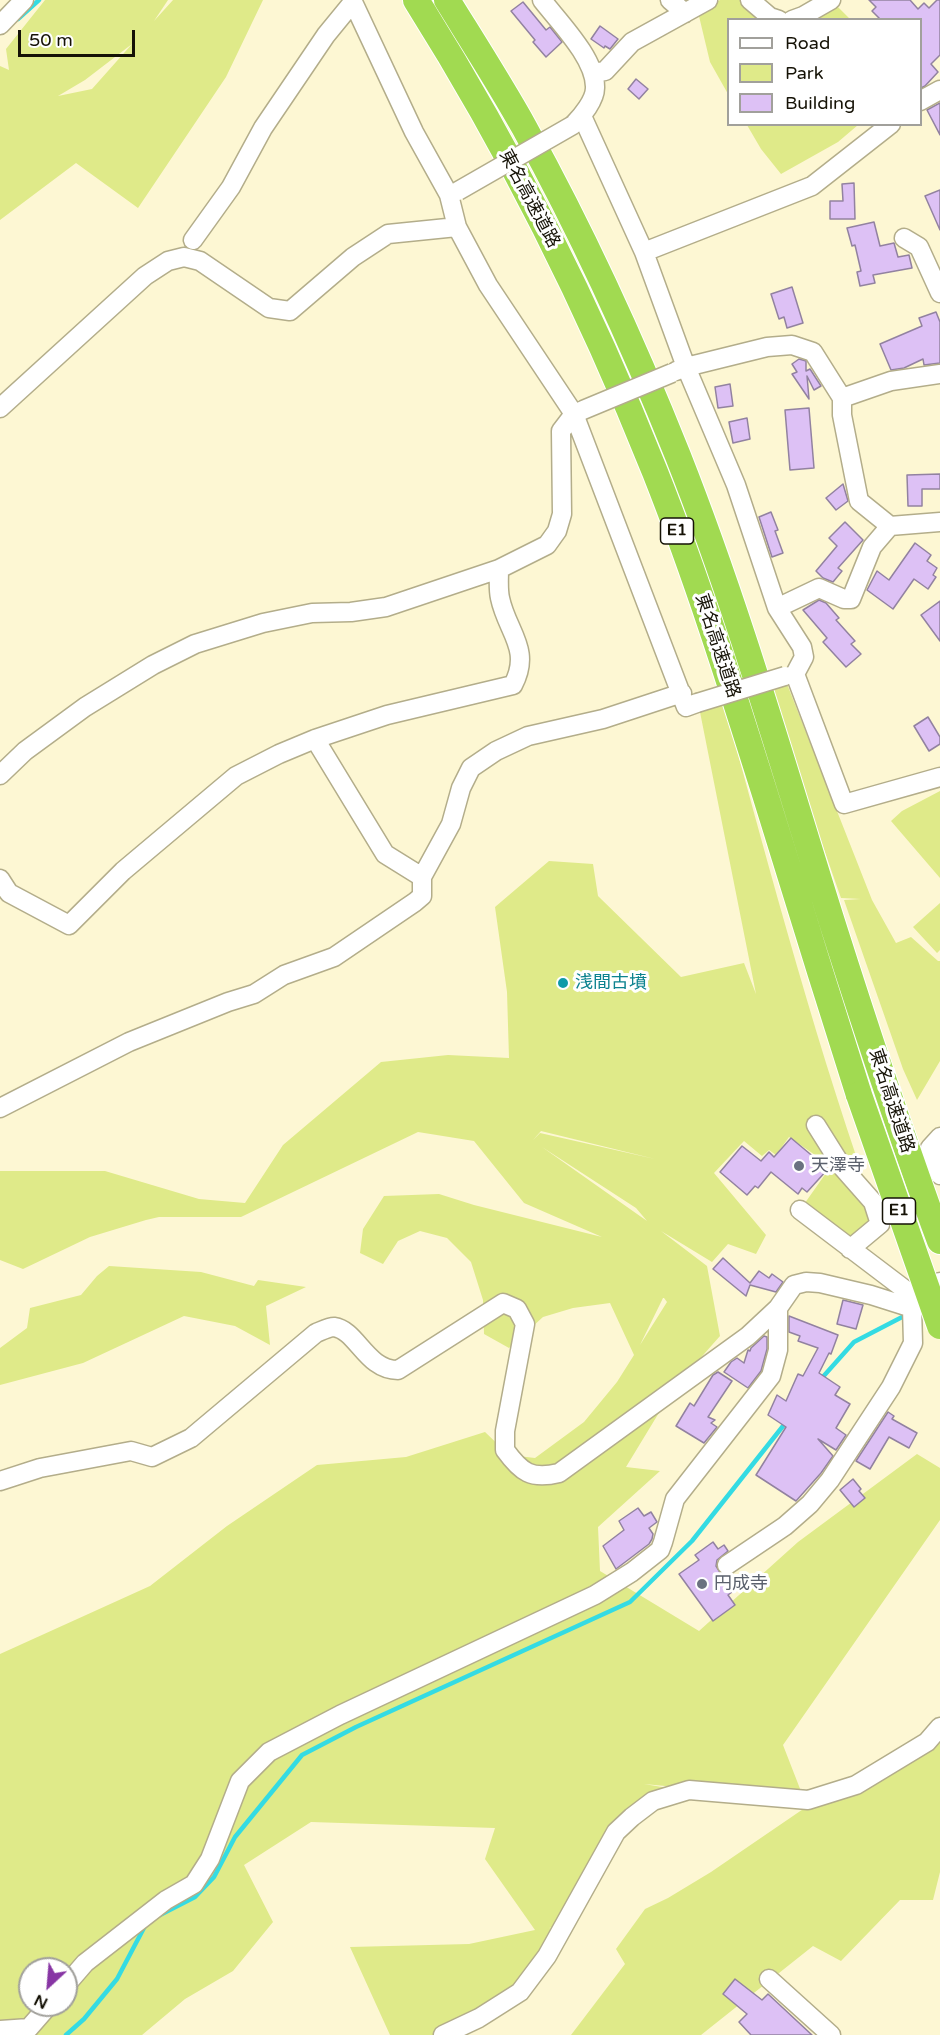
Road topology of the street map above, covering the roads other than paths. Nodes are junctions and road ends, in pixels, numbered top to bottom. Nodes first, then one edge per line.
1 (24, 0) edge
2 (416, 0) edge
3 (447, 0) edge
4 (542, 0) edge
5 (670, 0) edge
6 (708, 0) edge
7 (750, 0) edge
8 (831, 0) edge
9 (685, 13) junction
10 (773, 18) edge
11 (798, 18) edge
12 (0, 25) edge
13 (593, 73) junction
14 (940, 90) edge
15 (922, 100) edge
16 (577, 121) junction
17 (888, 126) edge
18 (453, 193) junction
19 (457, 227) junction
20 (904, 238) dead end
21 (193, 240) dead end
22 (644, 252) junction
23 (940, 293) edge
24 (679, 370) junction
25 (940, 374) edge
26 (842, 398) junction
27 (0, 408) edge
28 (578, 412) junction
29 (940, 522) edge
30 (890, 526) junction
31 (499, 569) junction
32 (777, 608) junction
33 (790, 675) junction
34 (689, 698) junction
35 (315, 739) junction
36 (0, 775) edge
37 (940, 777) edge
38 (422, 877) junction
39 (0, 879) edge
40 (0, 1108) edge
41 (816, 1125) dead end
42 (940, 1137) edge
43 (940, 1174) edge
44 (800, 1210) dead end
45 (940, 1241) edge
46 (850, 1249) junction
47 (940, 1282) edge
48 (916, 1304) junction
49 (778, 1308) junction
50 (940, 1326) edge
51 (0, 1481) edge
52 (728, 1565) dead end
53 (940, 1727) edge
54 (78, 1971) edge
55 (770, 1979) dead end
56 (39, 2017) edge
57 (0, 2030) edge
58 (443, 2035) edge
59 (831, 2035) edge

1 - 12 street
2 - 50 highway, 東名高速道路 / E1, bridge
3 - 45 highway, 東名高速道路 / E1
4 - 13 street
5 - 9 street
6 - 9 street
7 - 10 street
8 - 11 street
9 - 13 street
13 - 16 street
14 - 15 street
16 - 18 street, bridge
16 - 22 street
17 - 22 street
18 - 19 street
18 - 21 street
19 - 27 street
19 - 28 street
20 - 23 street
22 - 24 street
24 - 26 street
24 - 28 street, bridge
24 - 32 street
25 - 26 street
26 - 30 street
28 - 31 street
28 - 34 street
29 - 30 street
30 - 32 street
31 - 35 street
31 - 36 street
32 - 33 street
33 - 34 street, bridge
33 - 37 street
34 - 38 street
35 - 38 street
35 - 39 street
38 - 40 street
41 - 46 street
42 - 43 street
44 - 46 street
46 - 48 street
47 - 48 street
48 - 49 street
48 - 52 street
49 - 51 street
49 - 54 street
53 - 58 street
55 - 59 street
56 - 57 street

